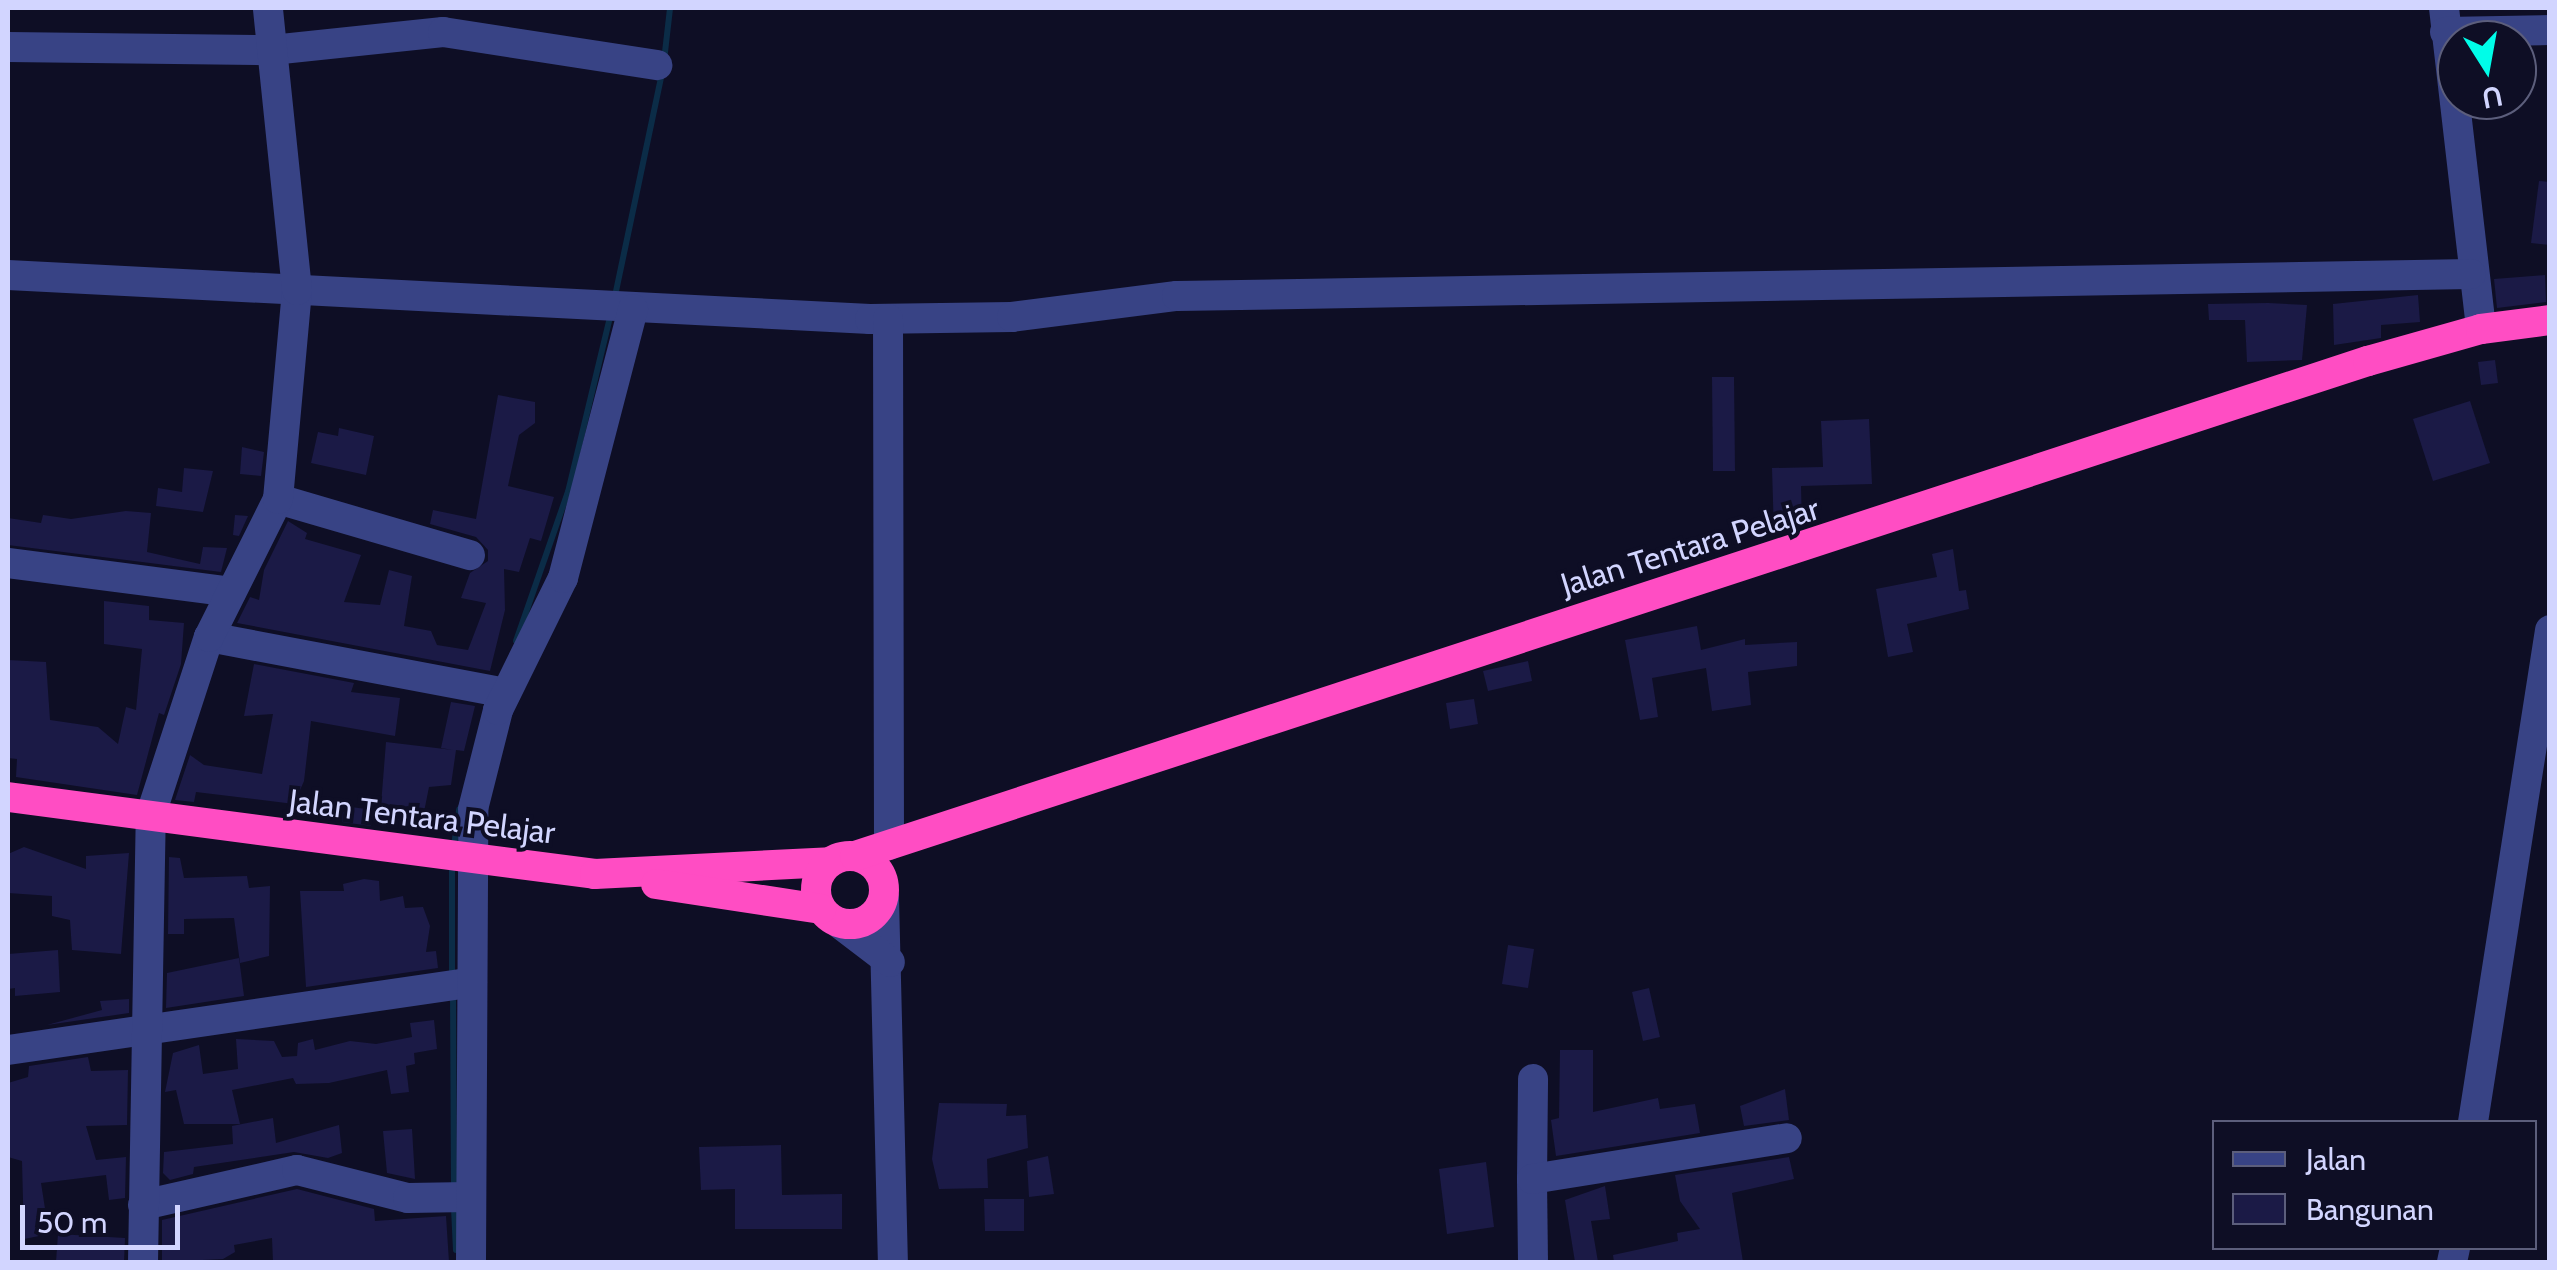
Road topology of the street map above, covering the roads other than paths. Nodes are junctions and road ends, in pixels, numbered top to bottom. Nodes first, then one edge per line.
1 (268, 8) edge
2 (8, 47) edge
3 (272, 50) junction
4 (657, 65) dead end
5 (2455, 120) edge
6 (2472, 274) junction
7 (8, 275) edge
8 (298, 290) junction
9 (616, 307) junction
10 (888, 319) junction
11 (2550, 320) edge
12 (2480, 328) junction
13 (278, 498) junction
14 (470, 555) dead end
15 (8, 563) edge
16 (231, 592) junction
17 (2550, 630) edge
18 (209, 637) junction
19 (493, 690) junction
20 (8, 797) edge
21 (151, 814) junction
22 (930, 835) junction
23 (889, 845) junction
24 (842, 859) junction
25 (460, 861) junction
26 (594, 874) junction
27 (884, 891) junction
28 (830, 916) junction
29 (890, 962) junction
30 (456, 984) junction
31 (144, 1026) junction
32 (8, 1050) edge
33 (1533, 1079) dead end
34 (2473, 1120) edge
35 (1787, 1138) dead end
36 (1532, 1179) junction
37 (458, 1197) junction
38 (143, 1205) junction
39 (143, 1262) edge
40 (472, 1262) edge
41 (892, 1262) edge
42 (1533, 1262) edge

1 - 3 street
2 - 3 street
3 - 4 street
3 - 8 street
5 - 6 street
6 - 10 street
6 - 12 street
7 - 8 street
8 - 9 street
8 - 13 street
9 - 10 street
9 - 19 street
10 - 23 street
11 - 12 highway, Jalan Tentara Pelajar
12 - 22 highway, Jalan Tentara Pelajar
13 - 14 street
13 - 16 street
15 - 16 street
16 - 18 street
17 - 34 street
18 - 19 street
18 - 21 street
19 - 25 street
20 - 21 highway, Jalan Tentara Pelajar
21 - 25 highway, Jalan Tentara Pelajar
21 - 31 street
22 - 23 highway, Jalan Tentara Pelajar
22 - 27 highway
23 - 24 highway, Jalan Tentara Pelajar
24 - 26 highway, Jalan Tentara Pelajar
24 - 27 highway
24 - 28 highway
25 - 26 highway, Jalan Tentara Pelajar
25 - 30 street
26 - 28 highway
27 - 28 highway
27 - 29 street
28 - 29 street
29 - 41 street
30 - 31 street
30 - 37 street
31 - 32 street
31 - 38 street
33 - 36 street
35 - 36 street
36 - 42 street
37 - 38 street
37 - 40 street
38 - 39 street

